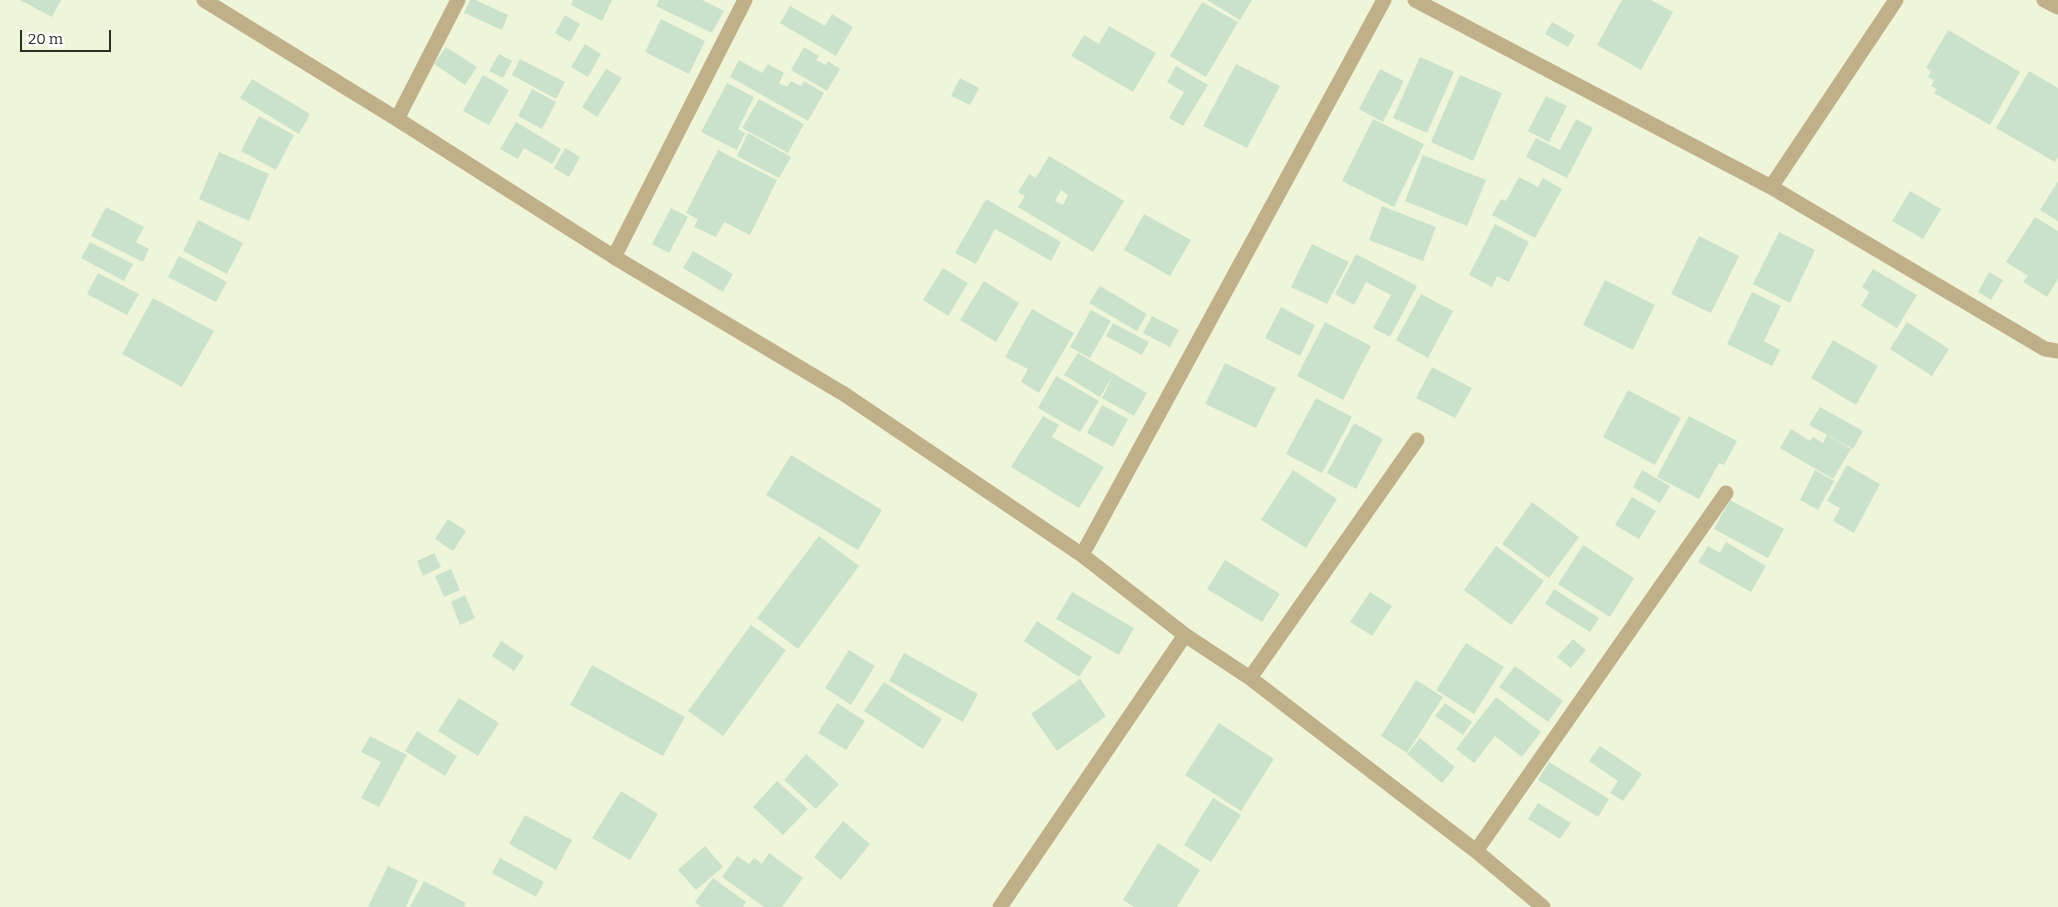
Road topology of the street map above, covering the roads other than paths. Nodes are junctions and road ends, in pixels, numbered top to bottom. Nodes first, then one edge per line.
1 (204, 0) edge
2 (458, 0) edge
3 (745, 0) edge
4 (1384, 0) edge
5 (1415, 0) edge
6 (1896, 0) edge
7 (2044, 0) edge
8 (2058, 6) edge
9 (397, 119) junction
10 (1771, 187) junction
11 (614, 257) junction
12 (2052, 350) edge
13 (2058, 361) edge
14 (1417, 440) dead end
15 (1726, 492) dead end
16 (1082, 555) junction
17 (1184, 635) junction
18 (1250, 678) junction
19 (1476, 851) junction
20 (1000, 907) edge
21 (1543, 907) edge

1 - 9 street
2 - 9 street
3 - 11 street
4 - 16 street
5 - 10 street
6 - 10 street
7 - 8 street
9 - 11 street
10 - 12 street
11 - 16 street
12 - 13 street
14 - 18 street
15 - 19 street
16 - 17 street
17 - 18 street
17 - 20 street
18 - 19 street
19 - 21 street

